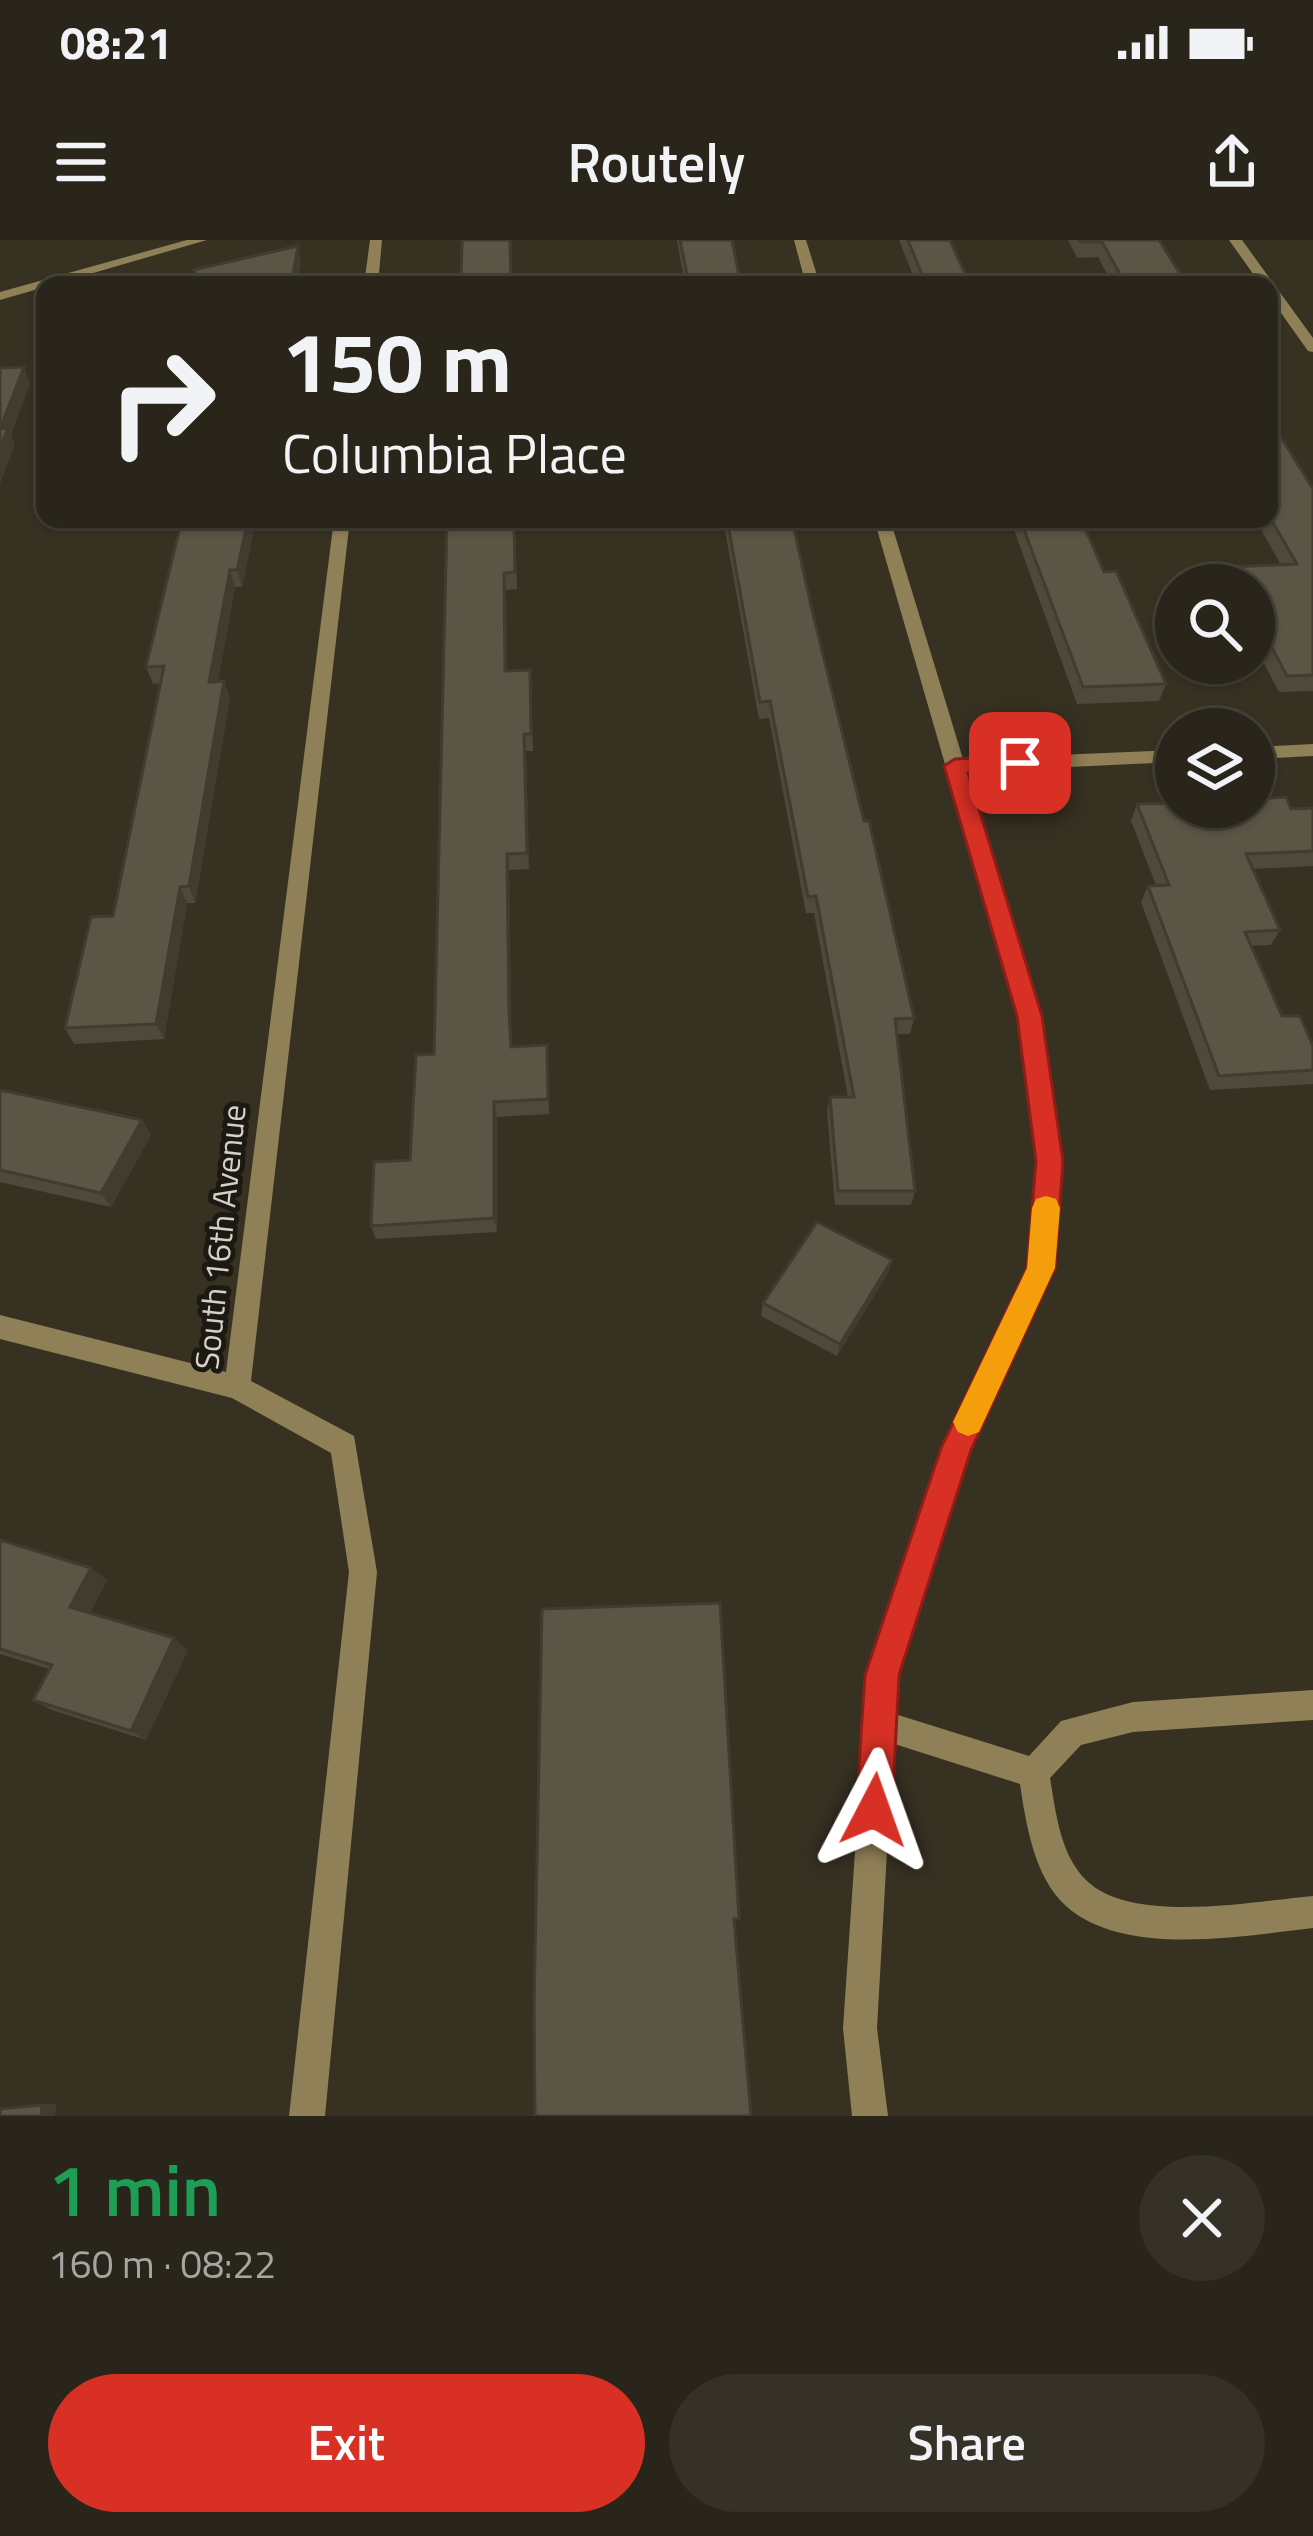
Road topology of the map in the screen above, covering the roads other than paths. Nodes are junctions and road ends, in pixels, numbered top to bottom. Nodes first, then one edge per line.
1 (201, 240) edge
2 (376, 240) edge
3 (800, 240) edge
4 (1235, 240) edge
5 (72, 276) edge
6 (372, 276) edge
7 (810, 276) edge
8 (1261, 276) edge
9 (36, 286) edge
10 (0, 296) edge
11 (1278, 300) edge
12 (1313, 348) edge
13 (341, 528) edge
14 (885, 528) edge
15 (1313, 750) edge
16 (1275, 752) edge
17 (1155, 757) edge
18 (955, 766) junction
19 (0, 1327) edge
20 (237, 1387) junction
21 (1313, 1705) edge
22 (879, 1724) junction
23 (1034, 1773) junction
24 (1313, 1912) edge
25 (307, 2116) edge
26 (870, 2116) edge

1 - 5 street
2 - 6 street
3 - 7 street
4 - 8 street
9 - 10 street
11 - 12 street
13 - 20 street, South 16th Avenue
14 - 18 street
15 - 16 street
17 - 18 street
18 - 22 street
19 - 20 street
20 - 25 street, South 16th Avenue
21 - 23 street
22 - 23 street
22 - 26 street
23 - 24 street

